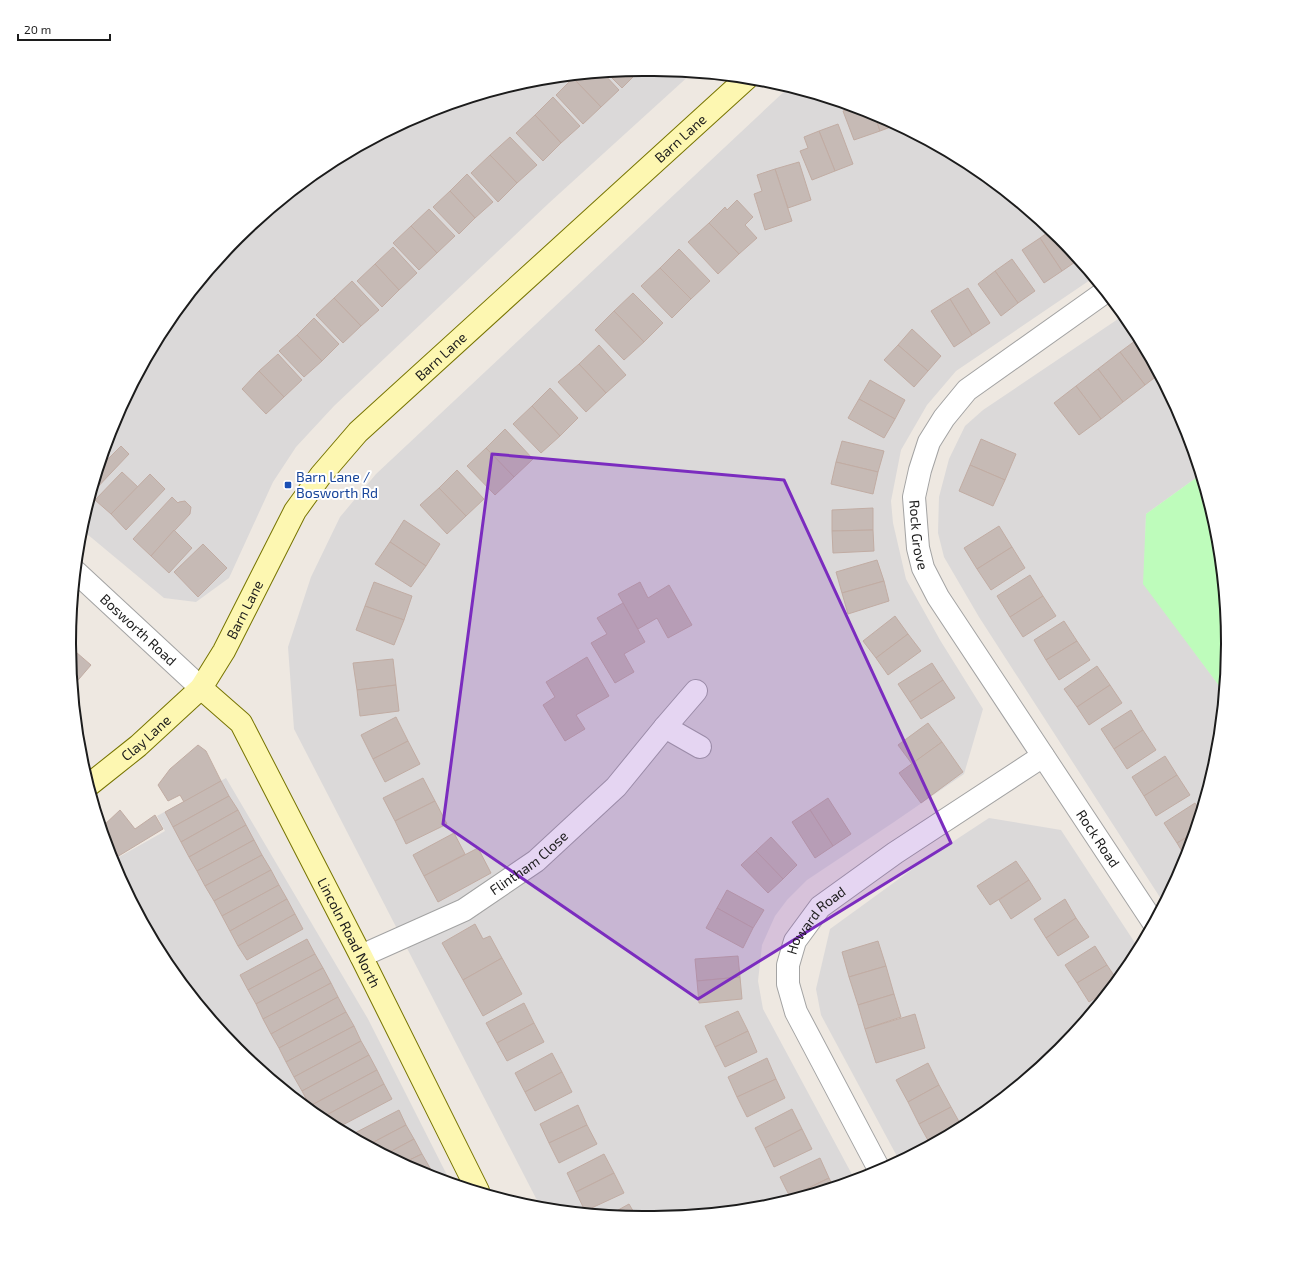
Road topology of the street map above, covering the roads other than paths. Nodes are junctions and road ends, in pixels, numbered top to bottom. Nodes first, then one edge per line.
1 (741, 83) edge
2 (1101, 294) edge
3 (80, 576) edge
4 (201, 688) junction
5 (696, 691) dead end
6 (665, 727) junction
7 (700, 747) dead end
8 (1043, 756) junction
9 (93, 782) edge
10 (1150, 917) edge
11 (361, 956) junction
12 (877, 1165) edge
13 (475, 1185) edge

1 - 4 street, Barn Lane
2 - 8 street, Rock Grove
3 - 4 street, Bosworth Road
4 - 9 street, Clay Lane
4 - 11 street, Lincoln Road North
5 - 6 street, Flintham Close
6 - 7 street
6 - 11 street, Flintham Close
8 - 10 street, Rock Road
8 - 12 street, Howard Road
11 - 13 street, Lincoln Road North

